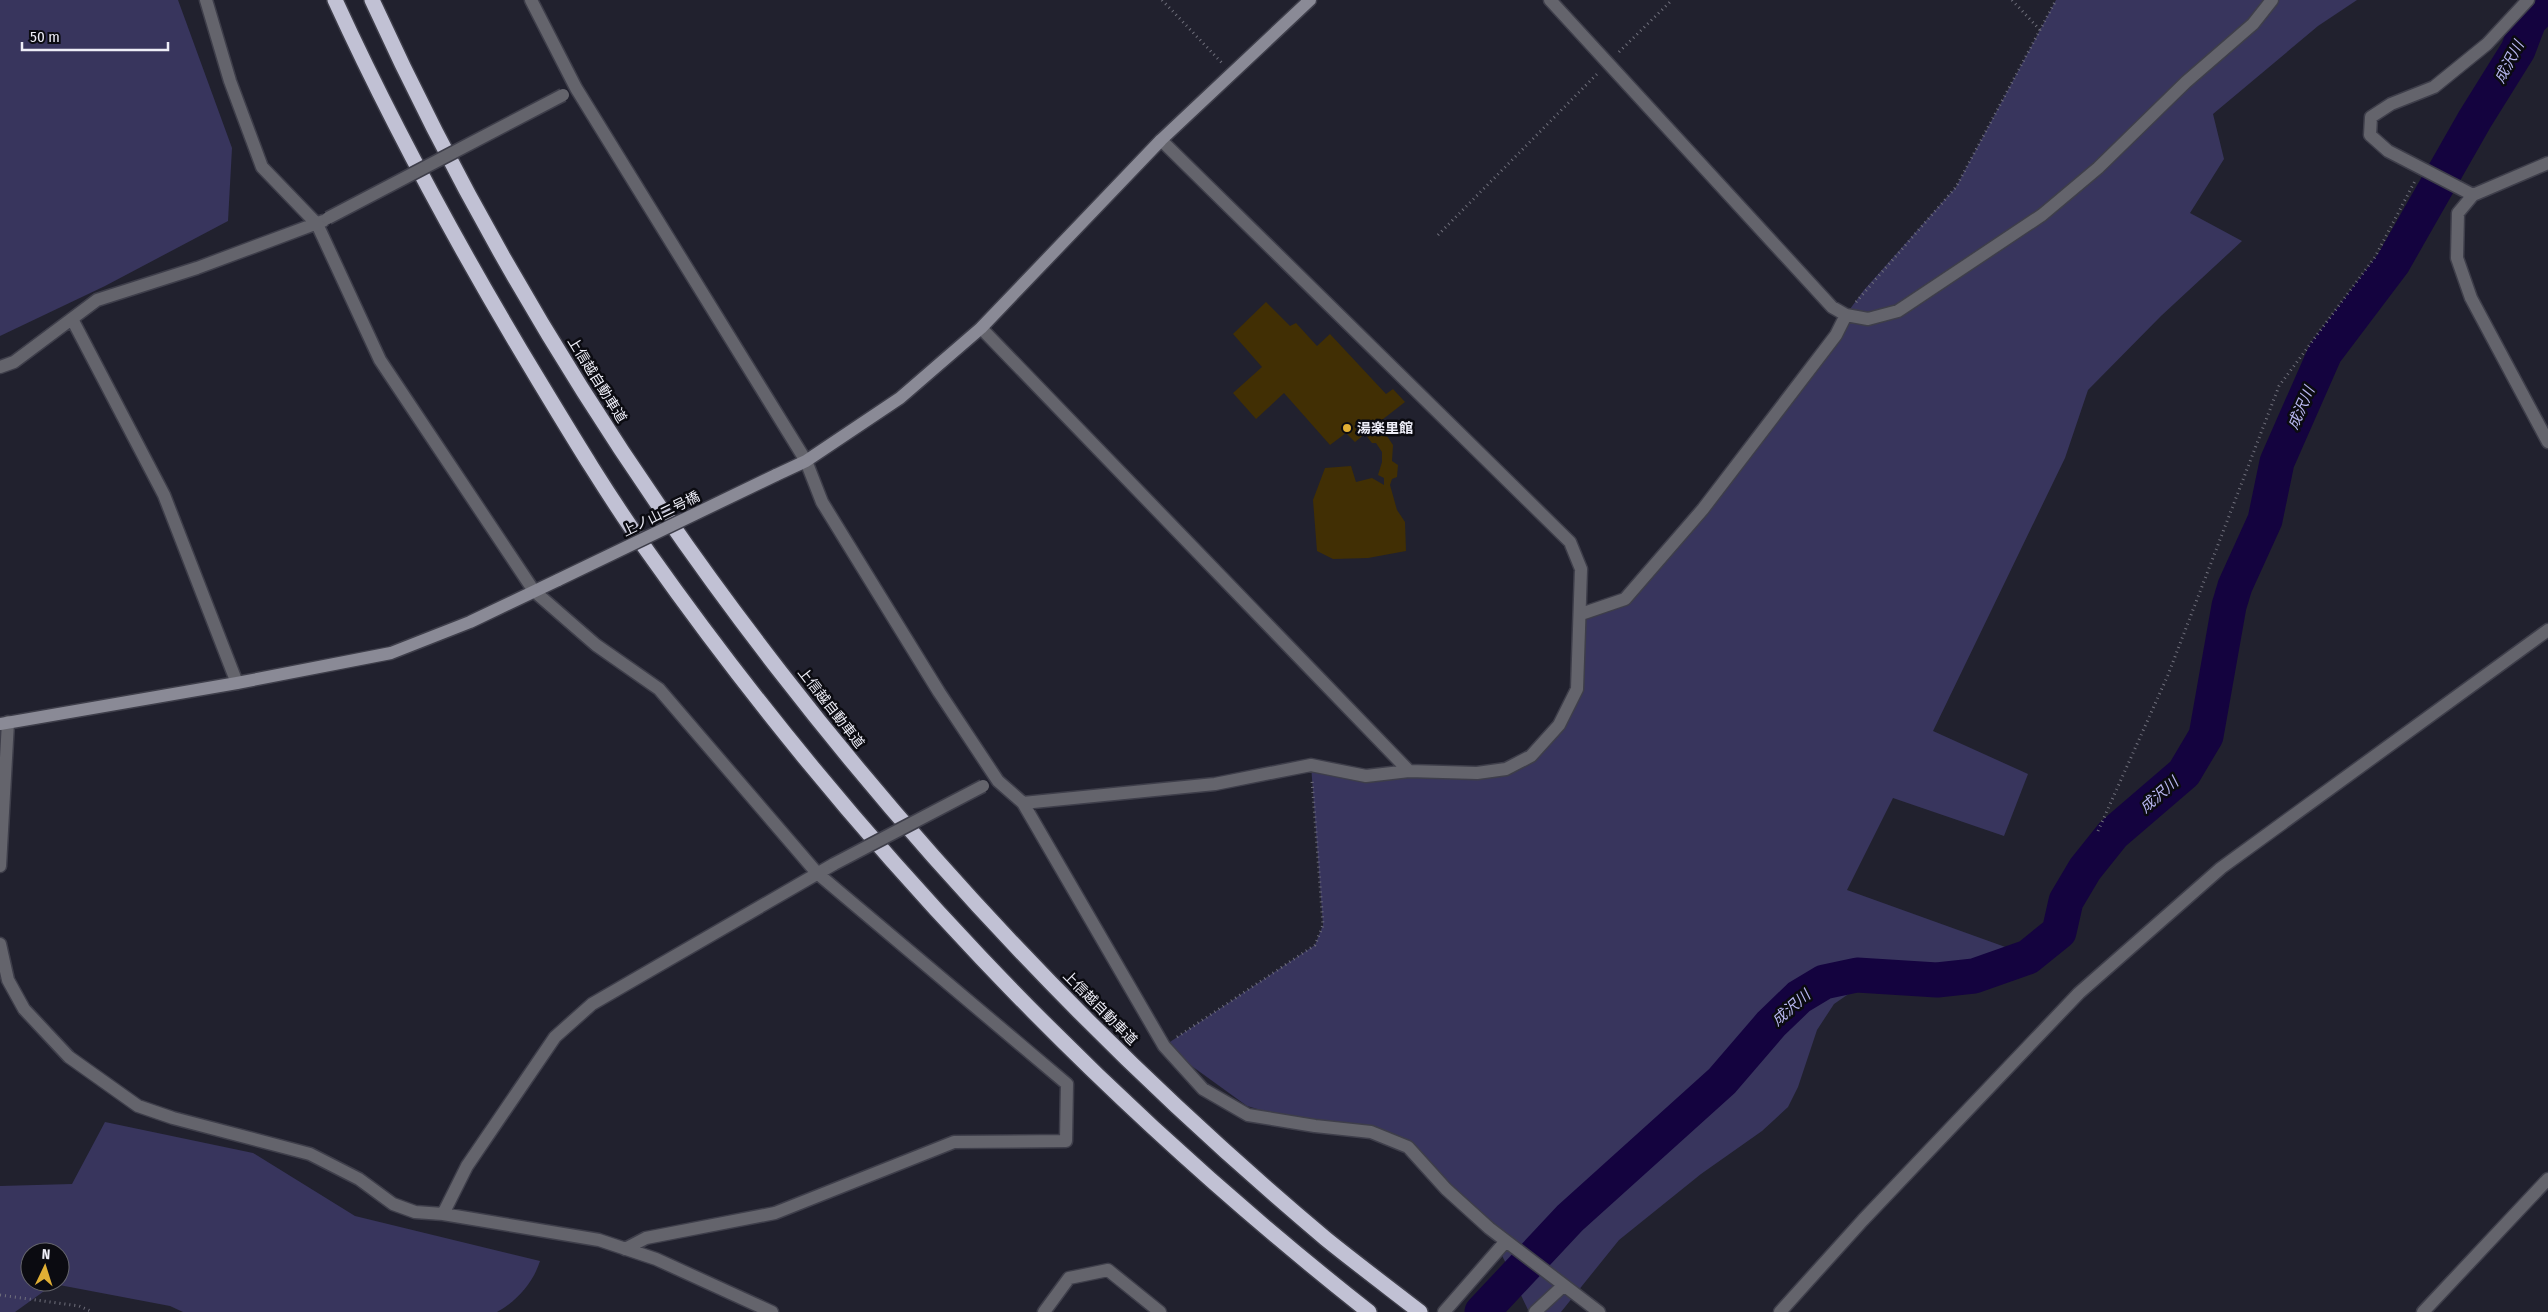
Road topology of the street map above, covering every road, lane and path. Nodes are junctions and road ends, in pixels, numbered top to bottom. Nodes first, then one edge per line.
1 (206, 0) edge
2 (335, 0) edge
3 (372, 0) edge
4 (531, 0) edge
5 (1162, 0) edge
6 (1310, 0) edge
7 (1550, 0) edge
8 (1672, 0) edge
9 (2012, 0) edge
10 (2056, 0) edge
11 (2272, 0) edge
12 (2528, 0) edge
13 (2040, 30) junction
14 (1609, 62) junction
15 (1231, 73) junction
16 (576, 88) junction
17 (1161, 140) junction
18 (2548, 163) edge
19 (2421, 169) junction
20 (2473, 195) junction
21 (322, 221) junction
22 (1438, 235) dead end
23 (1846, 315) junction
24 (72, 319) junction
25 (981, 328) junction
26 (0, 367) edge
27 (2548, 442) edge
28 (806, 461) junction
29 (534, 591) junction
30 (1581, 614) junction
31 (2548, 630) edge
32 (237, 683) junction
33 (4, 723) edge
34 (1311, 765) junction
35 (1409, 771) junction
36 (998, 780) junction
37 (1023, 803) junction
38 (2098, 831) dead end
39 (0, 866) edge
40 (817, 873) junction
41 (0, 944) edge
42 (1164, 1046) junction
43 (2548, 1179) edge
44 (443, 1214) junction
45 (1506, 1241) junction
46 (625, 1249) junction
47 (1563, 1286) junction
48 (0, 1295) edge
49 (93, 1312) edge
50 (772, 1312) edge
51 (1044, 1312) edge
52 (1160, 1312) edge
53 (1368, 1312) edge
54 (1420, 1312) edge
55 (1444, 1312) edge
56 (1536, 1312) edge
57 (1599, 1312) edge
58 (1780, 1312) edge
59 (2424, 1312) edge

1 - 21 street
2 - 53 highway
3 - 54 highway, 上信越自動車道
4 - 16 street
5 - 15 path
6 - 15 street, 上ノ山二号橋
7 - 14 street
8 - 14 path
9 - 13 path
10 - 13 path
11 - 23 street
12 - 19 street
13 - 23 path
14 - 22 path
14 - 23 street
15 - 17 street, 上ノ山二号橋
16 - 21 street, bridge
16 - 28 street
17 - 25 street, 上ノ山二号橋
17 - 30 street
18 - 20 street
19 - 20 street
19 - 38 path
20 - 27 street
21 - 24 street
21 - 29 street
23 - 30 street
24 - 26 street
24 - 32 street
25 - 28 street, 上ノ山二号橋
25 - 35 street
28 - 29 street, 上ノ山二号橋, bridge
28 - 36 street
29 - 32 street, 上ノ山二号橋
29 - 40 street
30 - 35 street
31 - 58 street
32 - 33 street, 上ノ山二号橋
33 - 39 street
34 - 35 street
34 - 37 street
34 - 42 path
36 - 37 street
36 - 40 street, bridge
37 - 42 street
40 - 44 street
40 - 46 street
41 - 44 street
42 - 45 street
43 - 59 street
44 - 46 street
45 - 47 street
45 - 55 street
46 - 50 street
47 - 56 street
47 - 57 street
48 - 49 path
51 - 52 street

